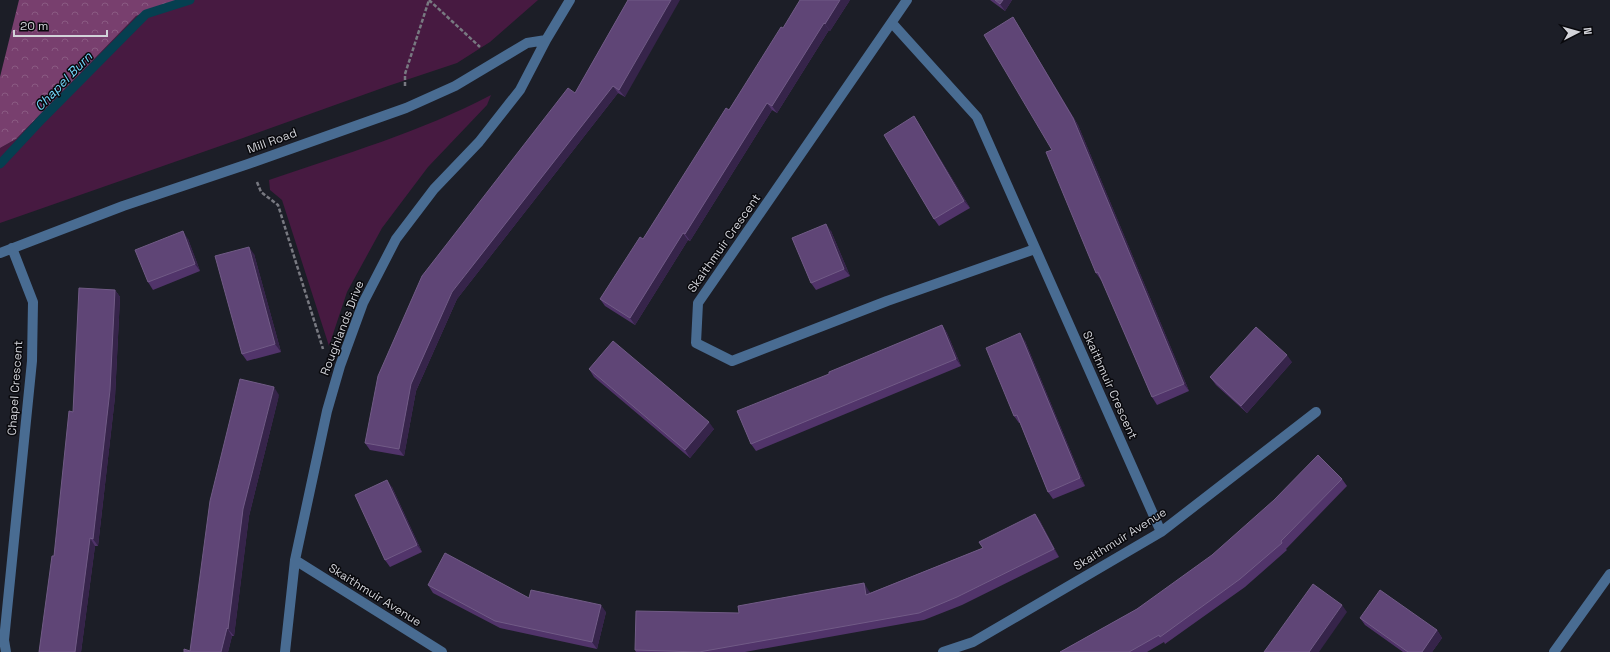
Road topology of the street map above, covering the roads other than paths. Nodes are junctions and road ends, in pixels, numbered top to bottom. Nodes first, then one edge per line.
1 (570, 0) edge
2 (907, 0) edge
3 (892, 23) junction
4 (546, 40) junction
5 (12, 248) junction
6 (1034, 248) junction
7 (0, 253) edge
8 (1316, 412) dead end
9 (1161, 532) junction
10 (295, 560) junction
11 (1610, 574) edge
12 (6, 652) edge
13 (285, 652) edge
14 (442, 652) edge
15 (943, 652) edge
16 (1554, 652) edge

1 - 4 street, Roughlands Drive
2 - 3 street, Skaithmuir Crescent
3 - 6 street, Skaithmuir Crescent
3 - 6 street, Skaithmuir Crescent
4 - 5 street, Mill Road
4 - 10 street, Roughlands Drive
5 - 7 street, Mill Road
5 - 12 street, Chapel Crescent
6 - 9 street, Skaithmuir Crescent
8 - 9 street, Skaithmuir Avenue
9 - 15 street, Skaithmuir Avenue
10 - 13 street, Roughlands Drive
10 - 14 street, Skaithmuir Avenue
11 - 16 street

